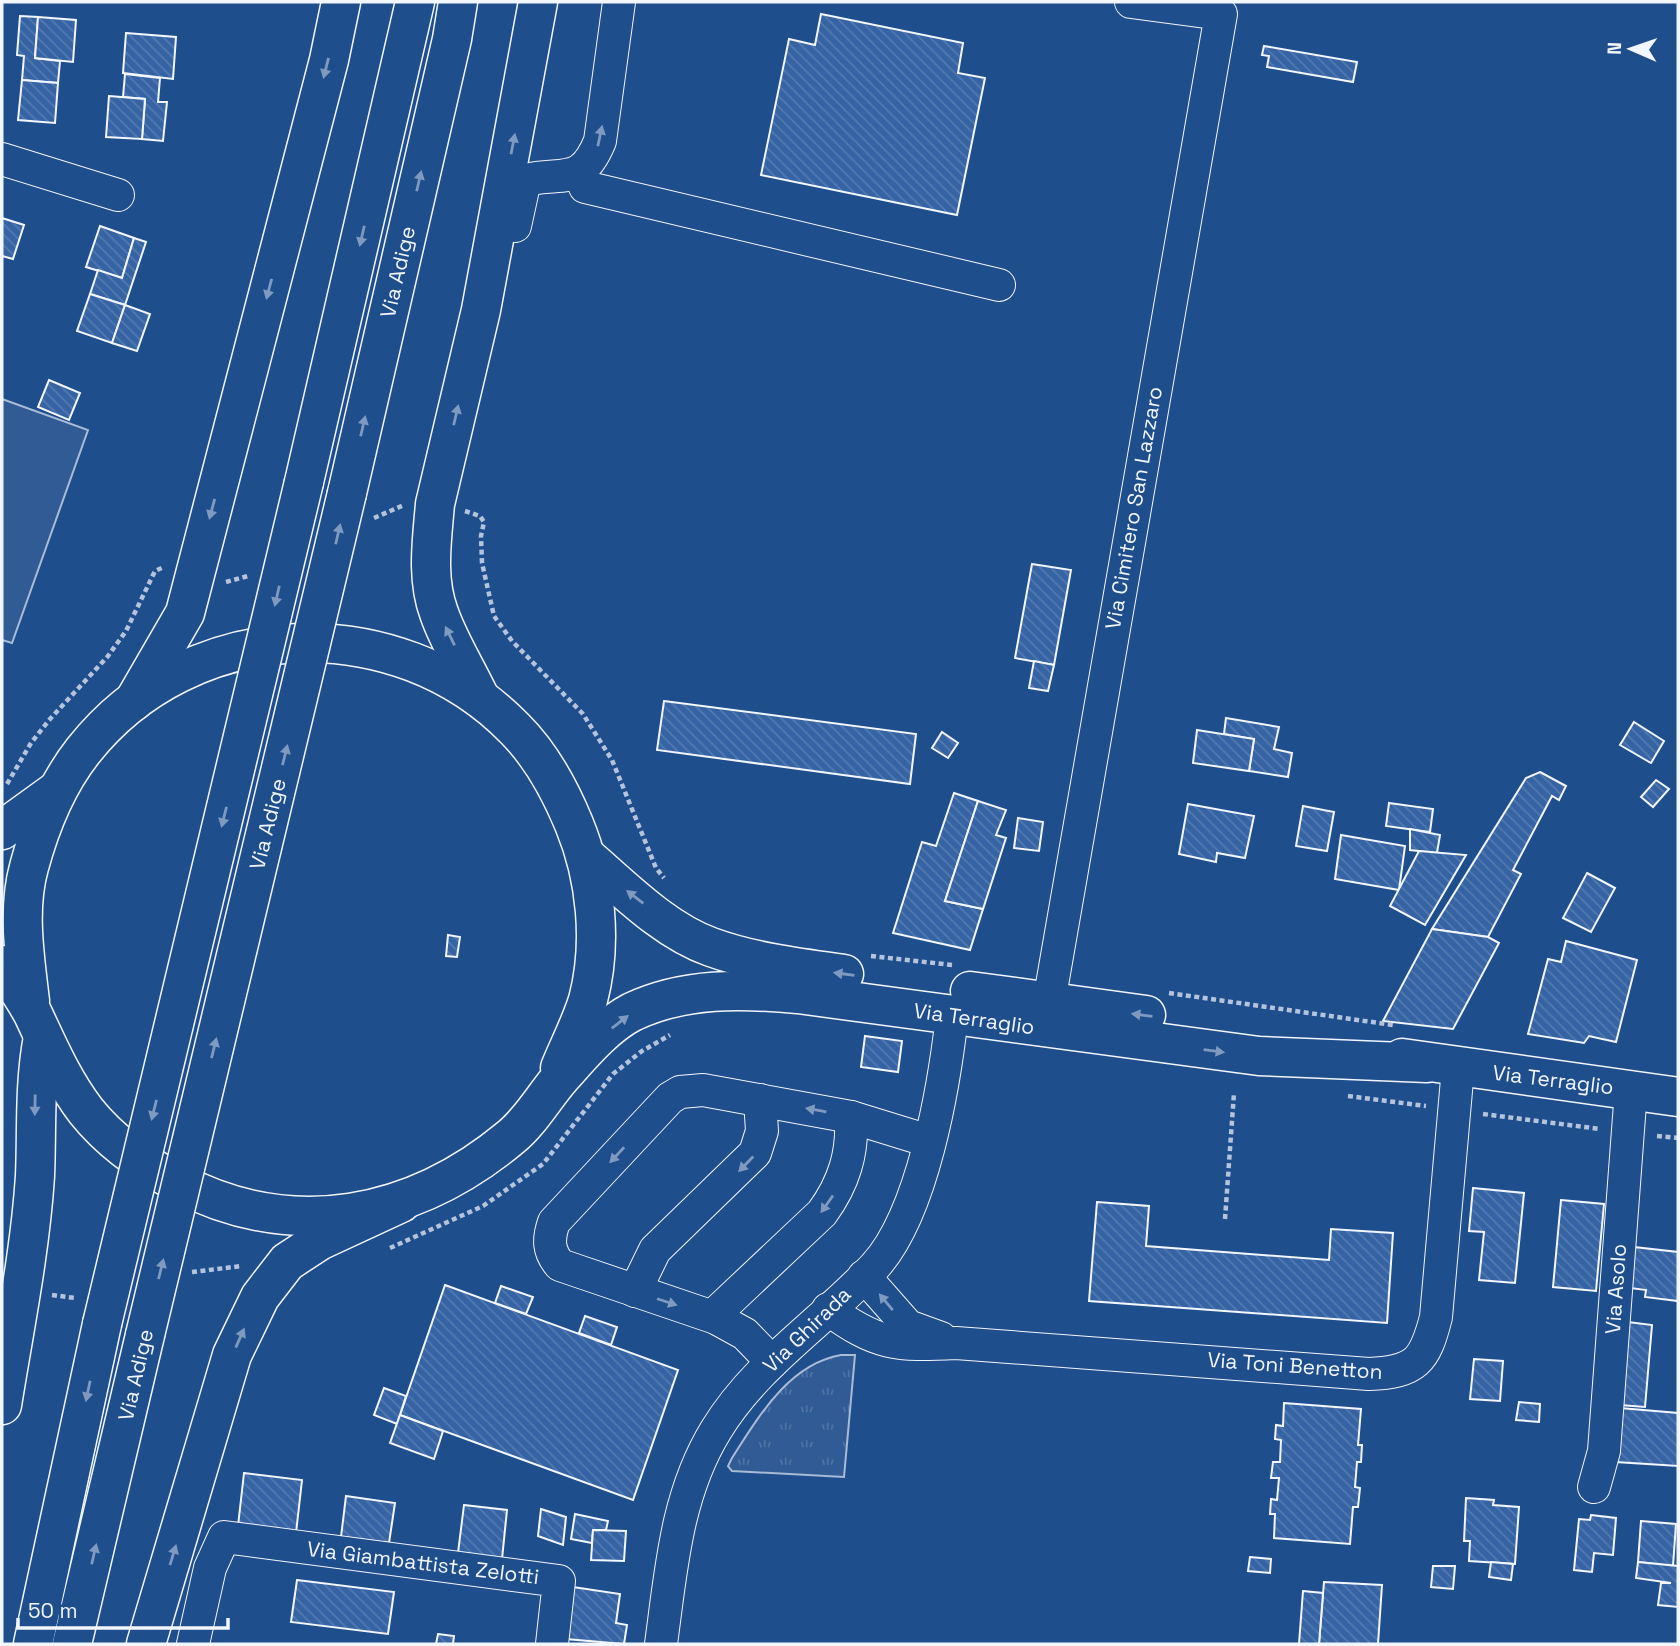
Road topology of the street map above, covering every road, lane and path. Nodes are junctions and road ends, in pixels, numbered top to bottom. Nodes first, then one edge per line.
1 (341, 2) edge
2 (415, 2) edge
3 (458, 2) edge
4 (538, 2) edge
5 (619, 2) edge
6 (1131, 2) edge
7 (2, 159) edge
8 (579, 173) junction
9 (118, 195) dead end
10 (999, 285) dead end
11 (481, 310) junction
12 (456, 509) dead end
13 (171, 568) dead end
14 (480, 698) junction
15 (134, 701) junction
16 (2, 791) edge
17 (56, 792) junction
18 (2, 830) edge
19 (588, 858) junction
20 (670, 886) dead end
21 (867, 956) dead end
22 (2, 965) edge
23 (961, 966) dead end
24 (1158, 991) dead end
25 (1049, 1002) junction
26 (953, 1016) junction
27 (37, 1025) junction
28 (1399, 1026) dead end
29 (1442, 1065) junction
30 (553, 1086) junction
31 (1631, 1090) junction
32 (1234, 1093) dead end
33 (1678, 1097) edge
34 (760, 1100) junction
35 (851, 1117) junction
36 (929, 1141) junction
37 (401, 1203) junction
38 (1225, 1219) dead end
39 (864, 1276) junction
40 (635, 1291) junction
41 (828, 1309) junction
42 (716, 1318) junction
43 (956, 1343) junction
44 (772, 1362) junction
45 (2, 1405) edge
46 (1594, 1487) dead end
47 (33, 1644) edge
48 (72, 1644) edge
49 (146, 1644) edge
50 (193, 1644) edge
51 (552, 1644) edge
52 (661, 1644) edge

1 -> 15 main road
2 -> 47 main road, Via Adige, bridge
48 -> 3 main road, Via Adige, bridge
11 -> 4 main road
8 -> 5 street
6 - 25 street, Via Cimitero San Lazzaro
7 - 9 street
8 - 10 street
8 - 11 street
14 -> 11 main road
12 - 20 path
13 - 16 path
14 - 15 main road, Via Terraglio
14 - 19 main road, Via Terraglio
15 - 17 main road, Via Terraglio
17 - 18 main road, Via Terraglio
17 - 27 main road, Via Terraglio
25 -> 19 main road, Via Terraglio
19 - 30 main road, Via Terraglio
21 - 23 path
22 - 27 main road, Via Terraglio
24 - 28 path
29 -> 25 main road, Via Terraglio
26 -> 29 main road, Via Terraglio
30 -> 26 main road, Via Terraglio
26 - 36 street, Via Ghirada
27 - 37 main road, Via Terraglio
27 -> 45 main road
29 - 31 main road, Via Terraglio
29 - 43 street, Via Toni Benetton
30 - 37 main road, Via Terraglio
31 - 33 main road, Via Terraglio
31 - 46 street, Via Asolo
32 - 38 path
35 -> 34 street
34 -> 40 street
34 -> 40 street
35 - 36 street
35 -> 42 street
36 - 39 street, Via Ghirada
49 -> 37 main road
39 - 41 street, Via Ghirada
43 -> 39 street, Via Toni Benetton
40 -> 42 street
41 - 43 street, Via Toni Benetton
41 - 44 street, Via Ghirada
42 - 44 street
44 - 52 street, Via Ghirada
50 - 51 street, Via Giambattista Zelotti

